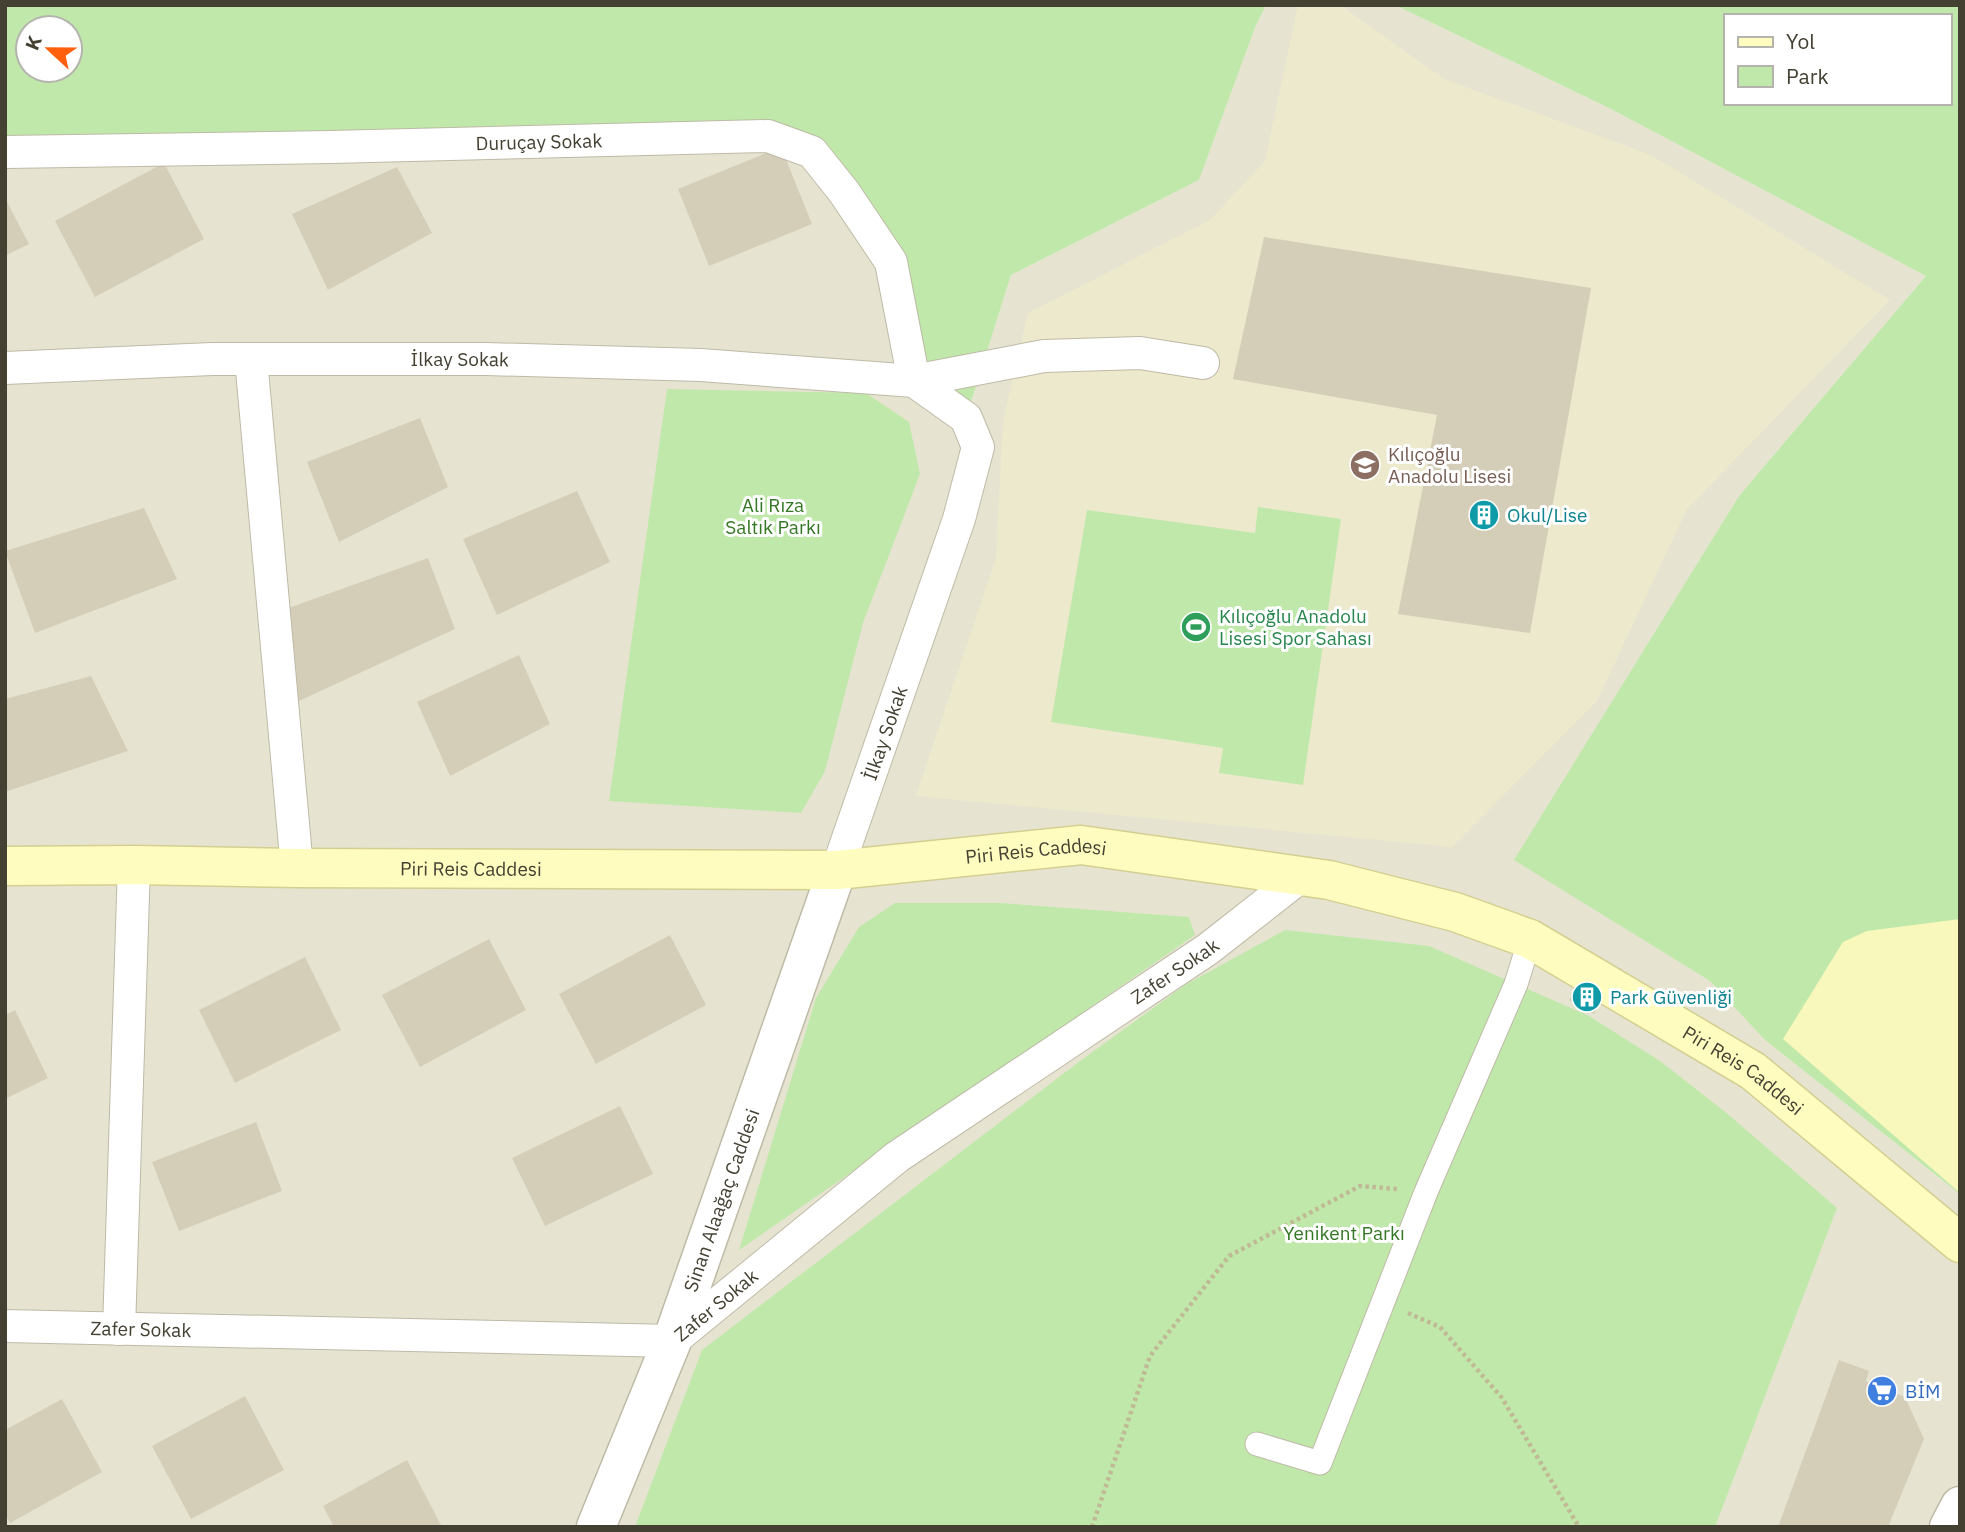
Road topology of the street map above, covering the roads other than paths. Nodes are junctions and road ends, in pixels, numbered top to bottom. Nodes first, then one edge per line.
1 (5, 152) edge
2 (251, 359) junction
3 (1203, 363) dead end
4 (5, 368) edge
5 (914, 381) junction
6 (134, 865) junction
7 (5, 866) edge
8 (297, 868) junction
9 (837, 870) junction
10 (1300, 877) junction
11 (1530, 939) junction
12 (1960, 1243) edge
13 (5, 1326) edge
14 (119, 1329) junction
15 (672, 1341) junction
16 (1258, 1444) dead end
17 (1960, 1506) edge
18 (596, 1527) edge
19 (1949, 1527) edge

1 - 5 street, Duruçay Sokak
2 - 4 street, İlkay Sokak
2 - 5 street, İlkay Sokak
2 - 8 street
3 - 5 street, İlkay Sokak
5 - 9 street, İlkay Sokak
6 - 7 main road, Piri Reis Caddesi
6 - 8 main road, Piri Reis Caddesi
6 - 14 street
8 - 9 main road, Piri Reis Caddesi
9 - 10 main road, Piri Reis Caddesi
9 - 15 street, Sinan Alaağaç Caddesi
10 - 11 main road, Piri Reis Caddesi
10 - 15 street, Zafer Sokak
11 - 12 main road, Piri Reis Caddesi
11 - 16 street
13 - 14 street, Zafer Sokak
14 - 15 street, Zafer Sokak
15 - 18 street, Sinan Alaağaç Caddesi
17 - 19 street

